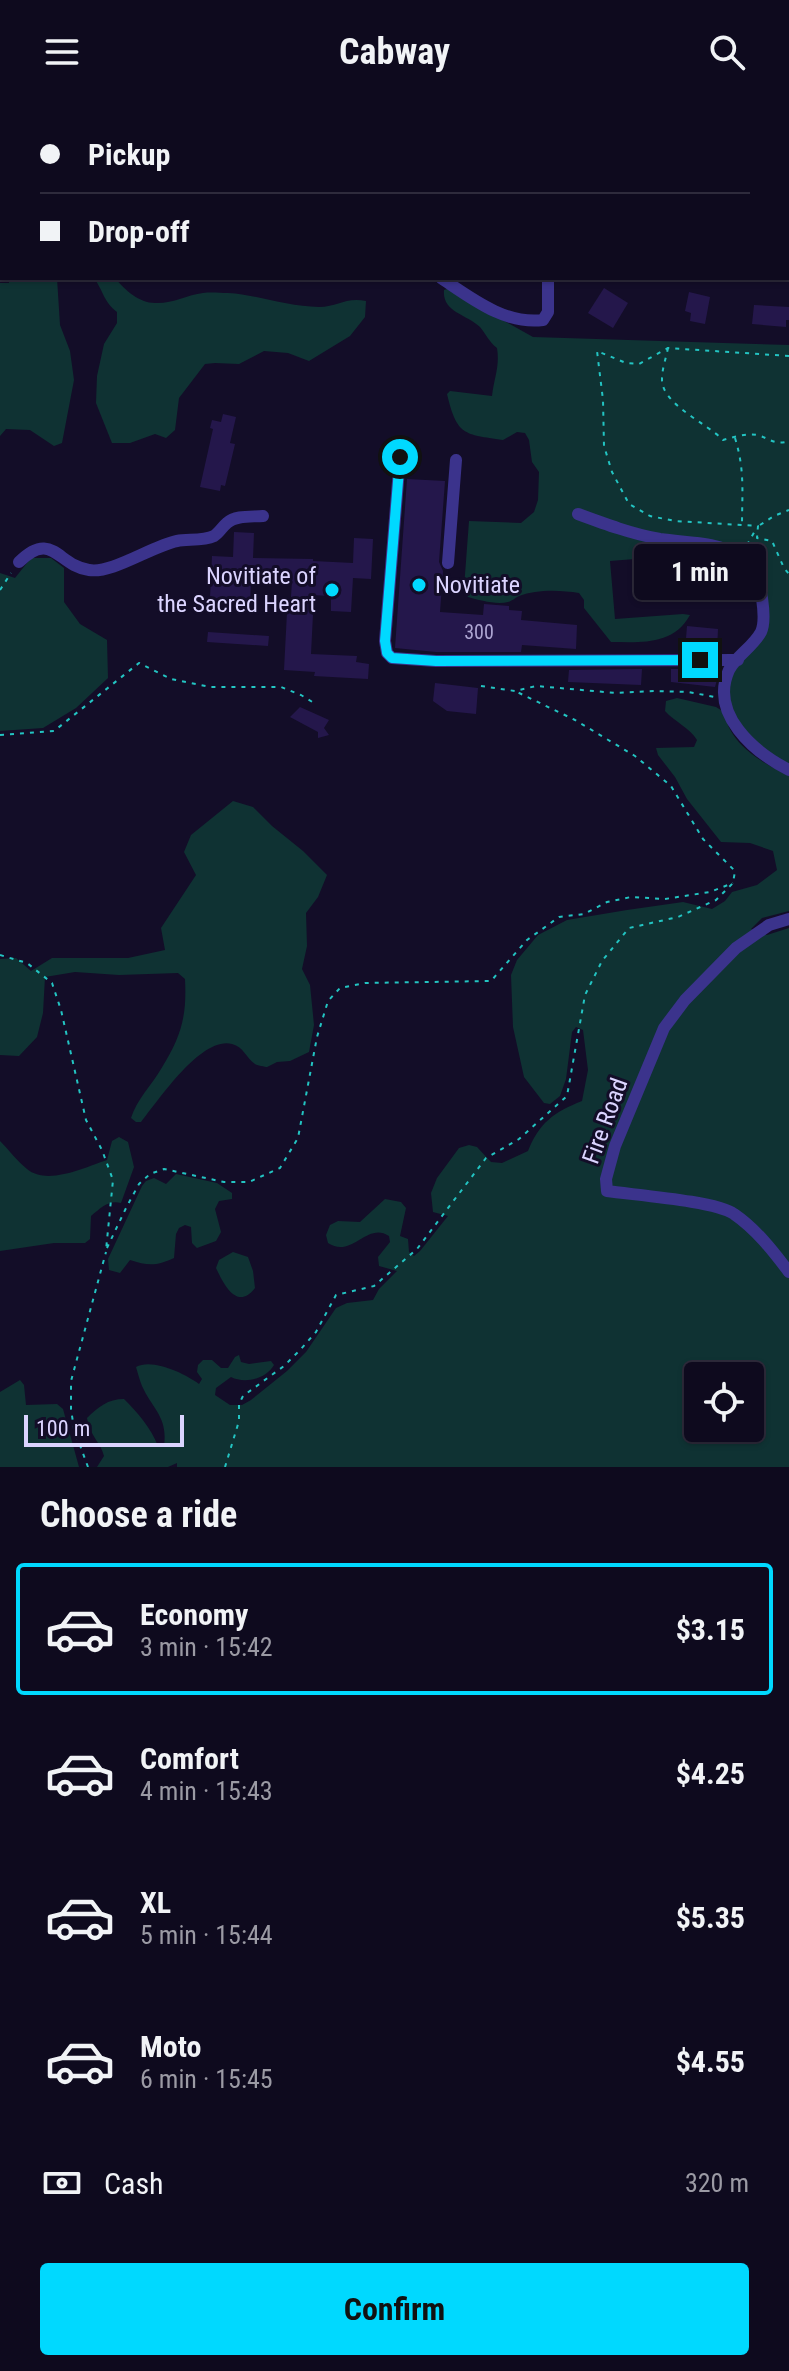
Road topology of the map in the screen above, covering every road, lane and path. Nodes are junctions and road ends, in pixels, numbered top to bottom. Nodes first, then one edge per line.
1 (444, 280) edge
2 (548, 280) edge
3 (668, 348) junction
4 (789, 356) edge
5 (734, 437) junction
6 (789, 441) edge
7 (400, 457) dead end
8 (456, 460) dead end
9 (789, 510) edge
10 (578, 514) dead end
11 (263, 516) dead end
12 (742, 526) junction
13 (758, 526) junction
14 (740, 556) junction
15 (19, 562) joint
16 (448, 563) dead end
17 (789, 574) edge
18 (0, 590) edge
19 (738, 660) junction
20 (481, 686) dead end
21 (515, 691) junction
22 (724, 699) junction
23 (314, 703) dead end
24 (0, 735) edge
25 (789, 770) edge
26 (733, 883) junction
27 (789, 919) edge
28 (0, 955) edge
29 (106, 1250) junction
30 (789, 1272) edge
31 (88, 1467) edge
32 (225, 1467) edge

1 - 2 street
3 - 4 path
3 - 5 path
3 - 12 path
5 - 6 path
5 - 12 path
7 - 19 street
8 - 16 street
9 - 13 path
10 - 14 street
11 - 15 street
12 - 13 path
13 - 14 path
13 - 17 path
14 - 19 street
15 - 18 path
19 - 22 street
20 - 21 path
21 - 22 path
21 - 26 path
22 - 25 street
23 - 24 path
26 - 29 path
26 - 32 path
27 - 30 street, Fire Road
28 - 29 path
29 - 31 path

